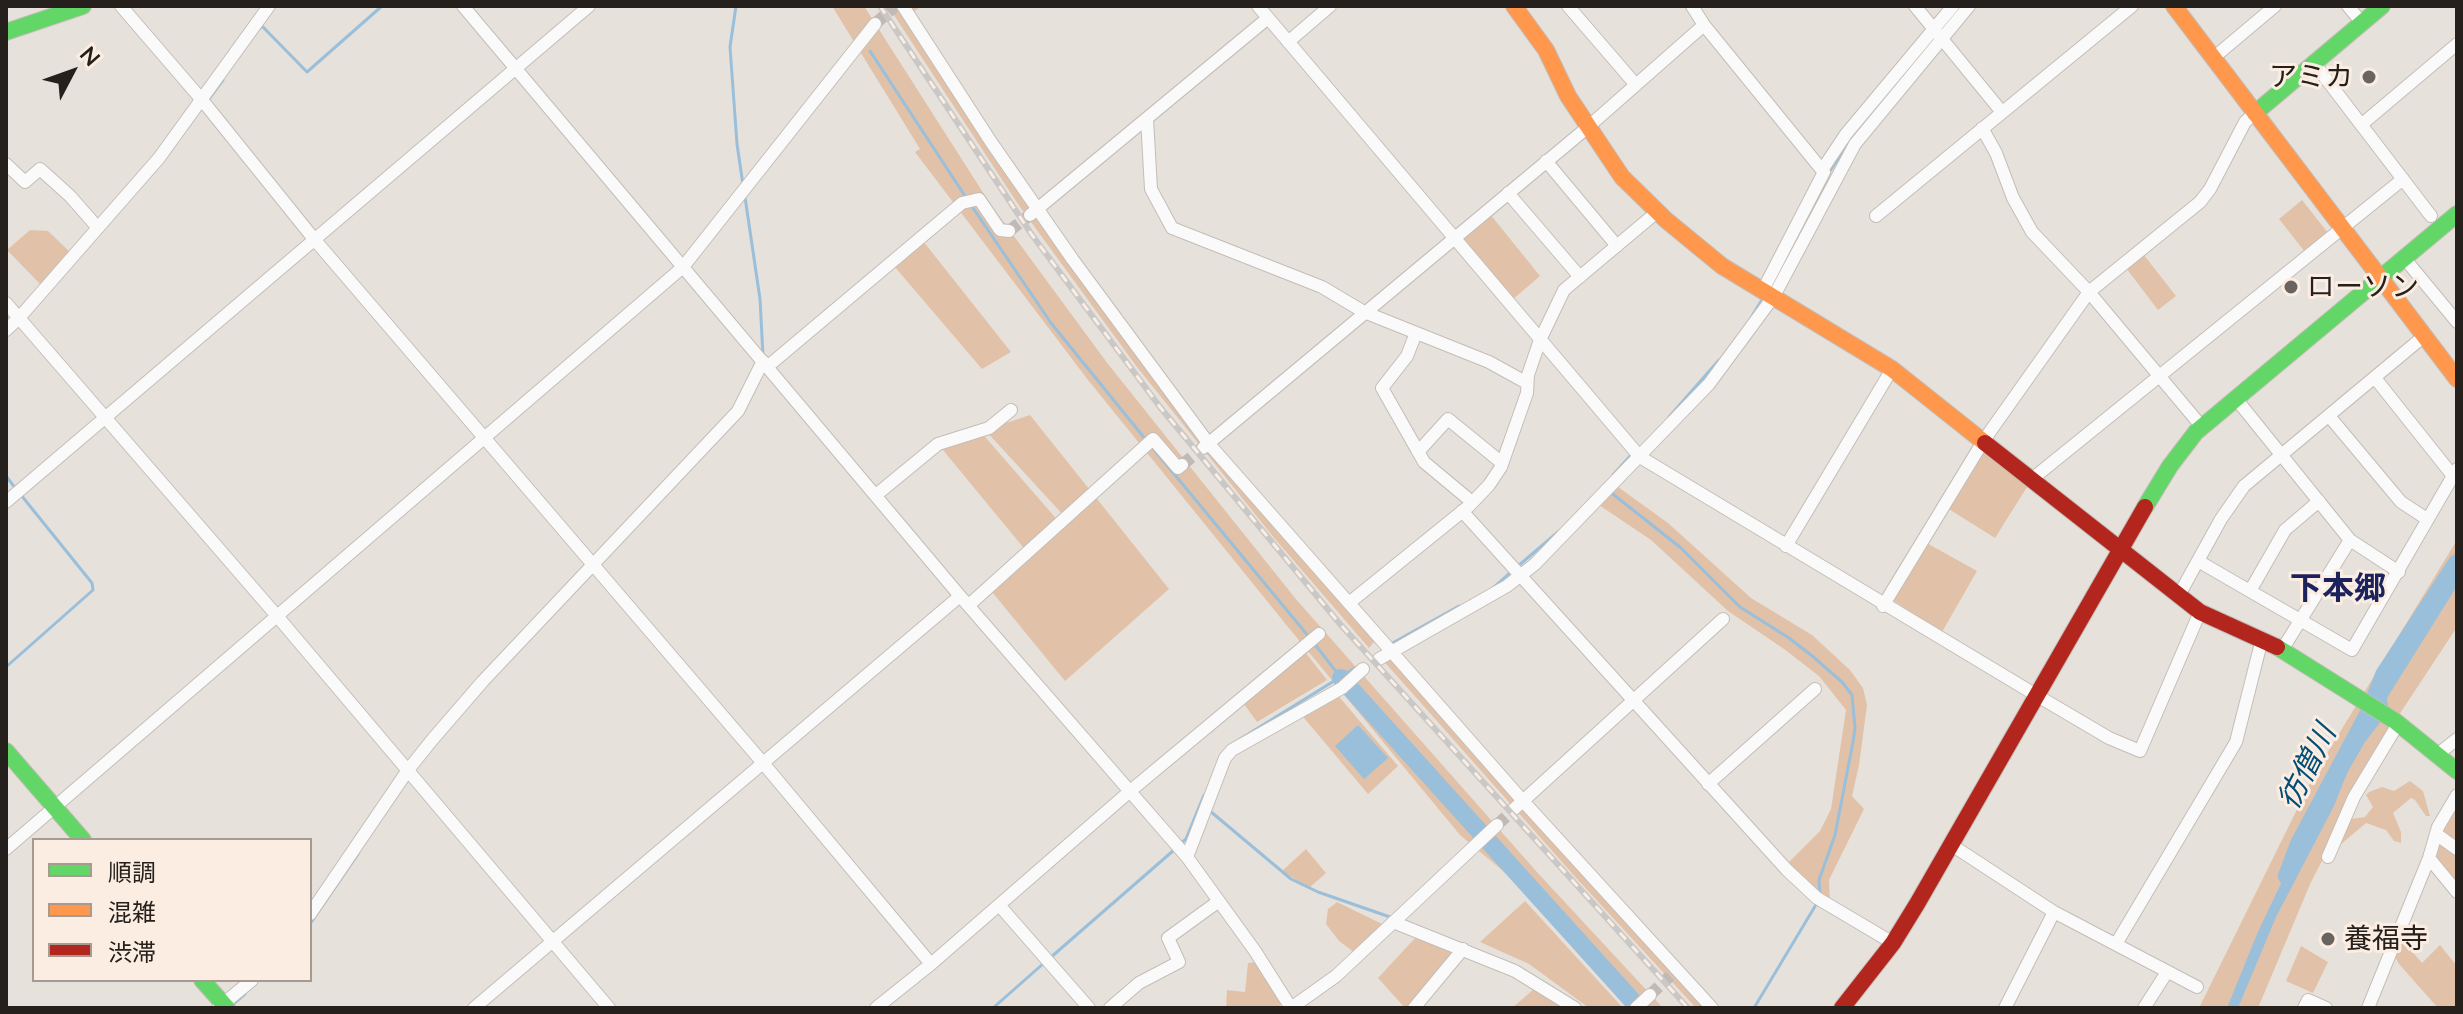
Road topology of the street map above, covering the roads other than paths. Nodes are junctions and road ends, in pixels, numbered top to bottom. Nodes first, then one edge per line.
1 (83, 6) edge
2 (121, 6) edge
3 (269, 6) edge
4 (463, 6) edge
5 (589, 6) edge
6 (903, 6) edge
7 (1258, 6) edge
8 (1330, 6) edge
9 (1514, 6) edge
10 (1568, 6) edge
11 (1915, 6) edge
12 (1953, 6) edge
13 (1969, 6) edge
14 (2132, 6) edge
15 (2174, 6) edge
16 (2275, 6) edge
17 (2348, 6) edge
18 (2382, 6) edge
19 (1700, 13) edge
20 (1268, 18) junction
21 (2362, 23) junction
22 (875, 24) tunnel mouth
23 (6, 32) edge
24 (1938, 34) junction
25 (1288, 42) junction
26 (2457, 44) edge
27 (2212, 59) junction
28 (2314, 63) junction
29 (515, 69) junction
30 (1636, 85) junction
31 (202, 100) junction
32 (2001, 111) junction
33 (2255, 113) junction
34 (1147, 119) junction
35 (2361, 125) junction
36 (1588, 127) junction
37 (1982, 128) junction
38 (1546, 161) junction
39 (6, 164) edge
40 (1822, 170) junction
41 (2403, 179) junction
42 (1508, 193) junction
43 (1034, 212) junction
44 (1657, 212) junction
45 (2457, 214) edge
46 (1876, 216) dead end
47 (2431, 216) dead end
48 (98, 228) junction
49 (2342, 230) junction
50 (1009, 231) dead end
51 (1454, 238) junction
52 (314, 239) junction
53 (1617, 246) junction
54 (2405, 259) junction
55 (683, 267) junction
56 (1580, 277) junction
57 (2379, 280) junction
58 (2089, 292) junction
59 (1768, 293) junction
60 (6, 303) edge
61 (1364, 312) junction
62 (2454, 313) edge
63 (19, 318) junction
64 (6, 330) edge
65 (1416, 333) junction
66 (2423, 337) junction
67 (1540, 340) junction
68 (765, 364) junction
69 (1892, 369) junction
70 (2456, 376) edge
71 (2160, 377) junction
72 (2375, 378) junction
73 (1527, 383) junction
74 (2237, 400) junction
75 (1011, 410) dead end
76 (2329, 416) junction
77 (105, 418) junction
78 (2202, 427) junction
79 (484, 438) junction
80 (1984, 440) junction
81 (1206, 446) junction
82 (1418, 452) junction
83 (2282, 456) junction
84 (1640, 457) junction
85 (1502, 463) junction
86 (1182, 465) dead end
87 (2455, 472) edge
88 (2032, 479) junction
89 (876, 495) junction
90 (2319, 501) junction
91 (6, 502) edge
92 (1472, 502) junction
93 (1462, 511) junction
94 (2427, 519) junction
95 (2350, 540) junction
96 (1786, 546) junction
97 (2118, 550) junction
98 (2198, 561) junction
99 (594, 564) junction
100 (2399, 572) junction
101 (1520, 576) junction
102 (2250, 591) junction
103 (2179, 595) junction
104 (964, 600) junction
105 (1349, 603) junction
106 (1883, 606) junction
107 (2200, 612) junction
108 (277, 616) junction
109 (1723, 619) dead end
110 (2300, 620) junction
111 (1319, 634) dead end
112 (2262, 639) junction
113 (2282, 650) junction
114 (1385, 655) junction
115 (1363, 669) dead end
116 (1815, 689) dead end
117 (2036, 695) junction
118 (1632, 702) junction
119 (2397, 722) junction
120 (2457, 739) edge
121 (6, 751) edge
122 (2437, 755) junction
123 (763, 763) junction
124 (408, 770) junction
125 (2457, 771) edge
126 (1708, 784) junction
127 (1129, 792) junction
128 (2457, 795) edge
129 (1519, 805) junction
130 (55, 807) junction
131 (1497, 825) tunnel mouth
132 (2436, 834) junction
133 (81, 838) edge
134 (1950, 844) junction
135 (6, 849) edge
136 (2457, 849) edge
137 (1187, 857) junction
138 (2328, 857) dead end
139 (2429, 858) junction
140 (2457, 892) edge
141 (1219, 901) junction
142 (999, 905) junction
143 (312, 911) edge
144 (2054, 912) junction
145 (1393, 922) junction
146 (553, 941) junction
147 (1893, 943) junction
148 (2116, 944) junction
149 (1463, 949) junction
150 (931, 964) junction
151 (2167, 972) junction
152 (203, 982) edge
153 (250, 982) edge
154 (2197, 987) dead end
155 (1650, 995) tunnel mouth
156 (222, 1007) edge
157 (474, 1008) edge
158 (609, 1008) edge
159 (876, 1008) edge
160 (1089, 1008) edge
161 (1110, 1008) edge
162 (1291, 1008) edge
163 (1414, 1008) edge
164 (1575, 1008) edge
165 (1636, 1008) edge
166 (1712, 1008) edge
167 (1842, 1008) edge
168 (2005, 1008) edge
169 (2144, 1008) edge
170 (2304, 1008) edge
171 (2326, 1008) edge
172 (2368, 1008) edge

1 - 23 street
2 - 31 street
3 - 31 street
4 - 29 street
5 - 29 street
6 - 43 street
7 - 20 street
8 - 25 street
9 - 36 street
10 - 30 street
11 - 24 street
12 - 24 street
13 - 24 street
14 - 32 street
15 - 27 street
16 - 27 street
17 - 21 street
18 - 21 street
19 - 30 street
19 - 40 street
20 - 25 street
20 - 34 street
21 - 28 street
22 - 55 street
24 - 32 street
24 - 40 street
24 - 59 street
25 - 51 street
26 - 35 street
27 - 33 street
28 - 33 street
28 - 35 street
29 - 52 street
29 - 55 street
30 - 36 street
31 - 48 street
31 - 52 street
32 - 37 street
33 - 49 street
33 - 58 street
34 - 43 street
34 - 61 street
35 - 41 street
36 - 38 street
36 - 44 street
37 - 46 street
37 - 58 street
38 - 42 street
38 - 53 street
39 - 48 street
40 - 59 street
41 - 47 street
41 - 49 street
42 - 51 street
42 - 56 street
43 - 81 street
44 - 53 street
44 - 59 street
45 - 54 street
48 - 63 street
49 - 57 street
49 - 71 street
50 - 68 street
51 - 61 street
51 - 67 street
52 - 77 street
52 - 79 street
53 - 56 street
54 - 57 street
54 - 62 street
55 - 68 street
55 - 79 street
56 - 67 street
57 - 66 street
57 - 74 street
58 - 71 street
58 - 80 street
59 - 69 street
59 - 84 street
60 - 63 street
61 - 65 street
61 - 81 street
63 - 64 street
63 - 77 street
65 - 73 street
65 - 82 street
66 - 70 street
66 - 72 street
67 - 73 street
67 - 84 street
68 - 89 street
68 - 99 street
69 - 80 street
69 - 96 street
71 - 78 street
71 - 88 street
72 - 76 street
72 - 87 street
73 - 85 street
74 - 78 street
74 - 83 street
75 - 89 street
76 - 83 street
76 - 94 street
77 - 91 street
77 - 108 street
78 - 97 street
79 - 99 street
79 - 108 street
80 - 88 street
80 - 106 street
81 - 105 street
82 - 85 street
82 - 92 street
83 - 90 street
83 - 98 street
84 - 96 street
84 - 101 street
85 - 92 street
86 - 104 street
87 - 94 street
88 - 97 street
89 - 104 street
90 - 95 street
90 - 102 street
92 - 93 street
93 - 101 street
93 - 105 street
94 - 100 street
95 - 100 street
95 - 110 street
96 - 106 street
97 - 103 street
97 - 117 street
98 - 102 street
98 - 103 street
99 - 123 street
99 - 124 street
100 - 110 street
101 - 114 street
101 - 118 street
102 - 110 street
103 - 107 street
104 - 123 street
104 - 127 street
105 - 114 street
106 - 117 street
107 - 112 street
107 - 117 street
108 - 124 street
108 - 130 street
109 - 118 street
110 - 113 street
111 - 127 street
112 - 113 street
112 - 148 street
113 - 119 street
114 - 129 street
115 - 137 street
116 - 126 street
117 - 134 street
118 - 126 street
118 - 129 street
119 - 122 street
119 - 138 street
120 - 122 street
121 - 130 street
122 - 125 street
123 - 146 street
123 - 150 street
124 - 143 street
124 - 146 street
126 - 147 street
127 - 137 street
127 - 142 street
128 - 132 street
129 - 166 street
130 - 133 street
130 - 135 street
131 - 145 street
132 - 136 street
132 - 139 street
134 - 144 street
134 - 147 street
137 - 141 street
139 - 140 street
139 - 172 street
141 - 161 street
141 - 162 street
142 - 150 street
142 - 160 street
144 - 148 street
144 - 168 street
145 - 149 street
145 - 162 street
146 - 157 street
146 - 158 street
147 - 167 street
148 - 151 street
149 - 163 street
149 - 164 street
150 - 159 street
151 - 154 street
151 - 169 street
152 - 156 street
153 - 156 street
155 - 165 street
170 - 171 street

